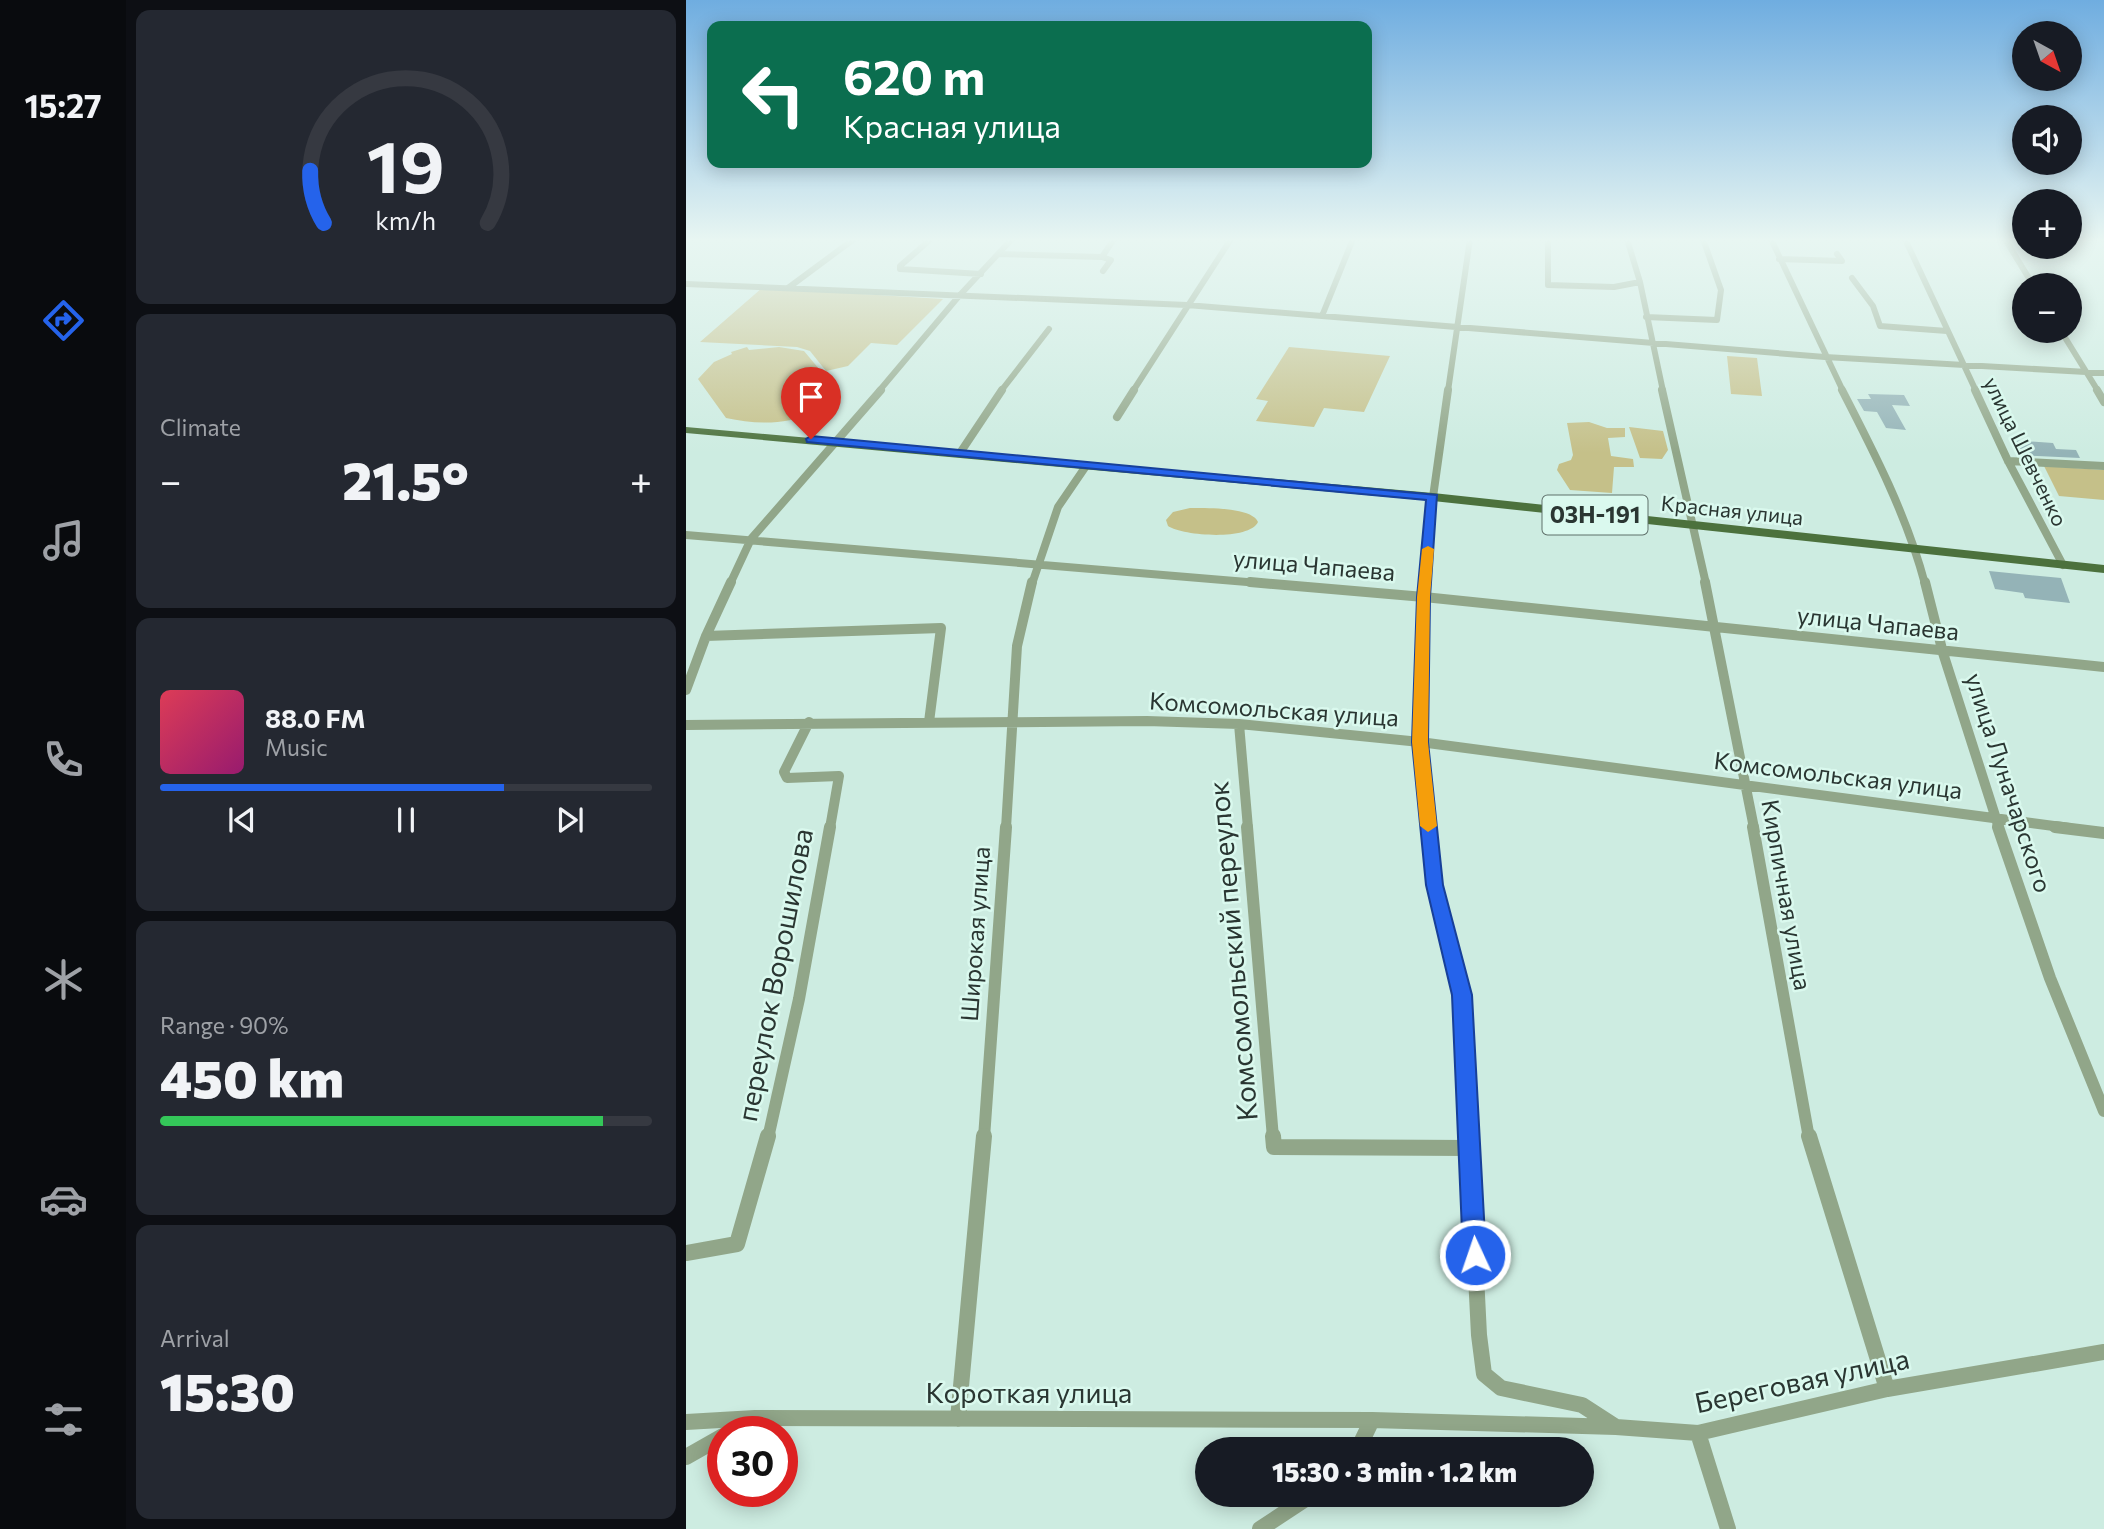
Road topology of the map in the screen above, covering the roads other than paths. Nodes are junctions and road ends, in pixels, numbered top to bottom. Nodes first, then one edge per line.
1 (947, 310) edge
2 (1184, 310) edge
3 (1253, 310) edge
4 (1324, 310) edge
5 (1459, 310) edge
6 (1645, 310) edge
7 (1718, 310) edge
8 (1803, 310) edge
9 (1875, 310) edge
10 (1938, 310) edge
11 (1322, 316) junction
12 (1646, 317) junction
13 (1456, 328) junction
14 (1049, 329) dead end
15 (1947, 331) junction
16 (2068, 343) edge
17 (1652, 344) junction
18 (1825, 357) junction
19 (1963, 365) junction
20 (2085, 372) junction
21 (2104, 373) edge
22 (2104, 402) edge
23 (1117, 417) dead end
24 (686, 430) edge
25 (836, 442) junction
26 (960, 453) junction
27 (2008, 461) junction
28 (1086, 466) junction
29 (2104, 466) edge
30 (1433, 497) junction
31 (1694, 526) junction
32 (686, 535) edge
33 (751, 539) junction
34 (1916, 550) junction
35 (1037, 563) junction
36 (2063, 565) junction
37 (2104, 569) edge
38 (1424, 597) junction
39 (1714, 627) junction
40 (706, 636) junction
41 (1943, 653) junction
42 (2104, 667) edge
43 (686, 690) edge
44 (809, 722) junction
45 (929, 722) junction
46 (1012, 722) junction
47 (686, 724) edge
48 (1239, 724) junction
49 (1420, 742) junction
50 (1746, 785) junction
51 (1995, 818) junction
52 (2104, 833) edge
53 (2104, 1111) edge
54 (1469, 1148) junction
55 (686, 1253) edge
56 (2104, 1352) edge
57 (1887, 1389) junction
58 (798, 1418) edge
59 (958, 1419) junction
60 (1372, 1420) junction
61 (707, 1421) edge
62 (686, 1422) edge
63 (1616, 1427) junction
64 (1698, 1433) junction
65 (1364, 1437) edge
66 (707, 1445) edge
67 (686, 1457) edge
68 (1294, 1507) edge
69 (1261, 1529) edge
70 (1728, 1529) edge

1 - 25 street
2 - 23 street
3 - 11 street
4 - 11 street
5 - 13 street
6 - 12 street, Кирпичная улица
7 - 12 street
8 - 18 street, улица Луначарского
9 - 15 street
10 - 15 street, улица Шевченко
11 - 13 street
12 - 17 street, Кирпичная улица
13 - 17 street
13 - 30 street
14 - 26 street
15 - 19 street, улица Шевченко
16 - 20 street
17 - 18 street
17 - 31 street, Кирпичная улица
18 - 19 street
18 - 34 street, улица Луначарского
19 - 20 street
19 - 27 street, улица Шевченко
20 - 21 street
20 - 22 street
24 - 25 main road, Красная улица / 03Н-191
25 - 26 main road, Красная улица / 03Н-191
25 - 33 street
26 - 28 main road, Красная улица / 03Н-191
27 - 29 street
27 - 36 street, улица Шевченко
28 - 30 main road, Красная улица / 03Н-191
28 - 35 street, Широкая улица
30 - 31 main road, Красная улица / 03Н-191
30 - 38 street
31 - 34 main road, Красная улица / 03Н-191
31 - 39 street, Кирпичная улица
32 - 33 street, улица Чапаева
33 - 35 street, улица Чапаева
33 - 40 street
34 - 36 main road, Красная улица / 03Н-191
34 - 41 street, улица Луначарского
35 - 38 street, улица Чапаева
35 - 46 street, Широкая улица
36 - 37 main road, Красная улица / 03Н-191
38 - 39 street, улица Чапаева
38 - 49 street
39 - 41 street, улица Чапаева
39 - 50 street, Кирпичная улица
40 - 43 street
40 - 45 street
41 - 42 street, улица Чапаева
41 - 51 street, улица Луначарского
44 - 45 street, Комсомольская улица
44 - 47 street, Комсомольская улица
44 - 55 street, переулок Ворошилова
45 - 46 street, Комсомольская улица
46 - 48 street, Комсомольская улица
46 - 59 street, Широкая улица
48 - 49 street, Комсомольская улица
48 - 54 street, Комсомольский переулок
49 - 50 street, Комсомольская улица
49 - 54 street
50 - 51 street, Комсомольская улица
50 - 57 street, Кирпичная улица
51 - 52 street, Комсомольская улица
51 - 53 street, улица Луначарского
54 - 63 street
56 - 57 street, Береговая улица
57 - 64 street, Береговая улица
58 - 59 street, Короткая улица
59 - 60 street, Короткая улица
60 - 63 street, Береговая улица
60 - 65 street
61 - 62 street, Короткая улица
63 - 64 street, Береговая улица
64 - 70 street
66 - 67 street
68 - 69 street

